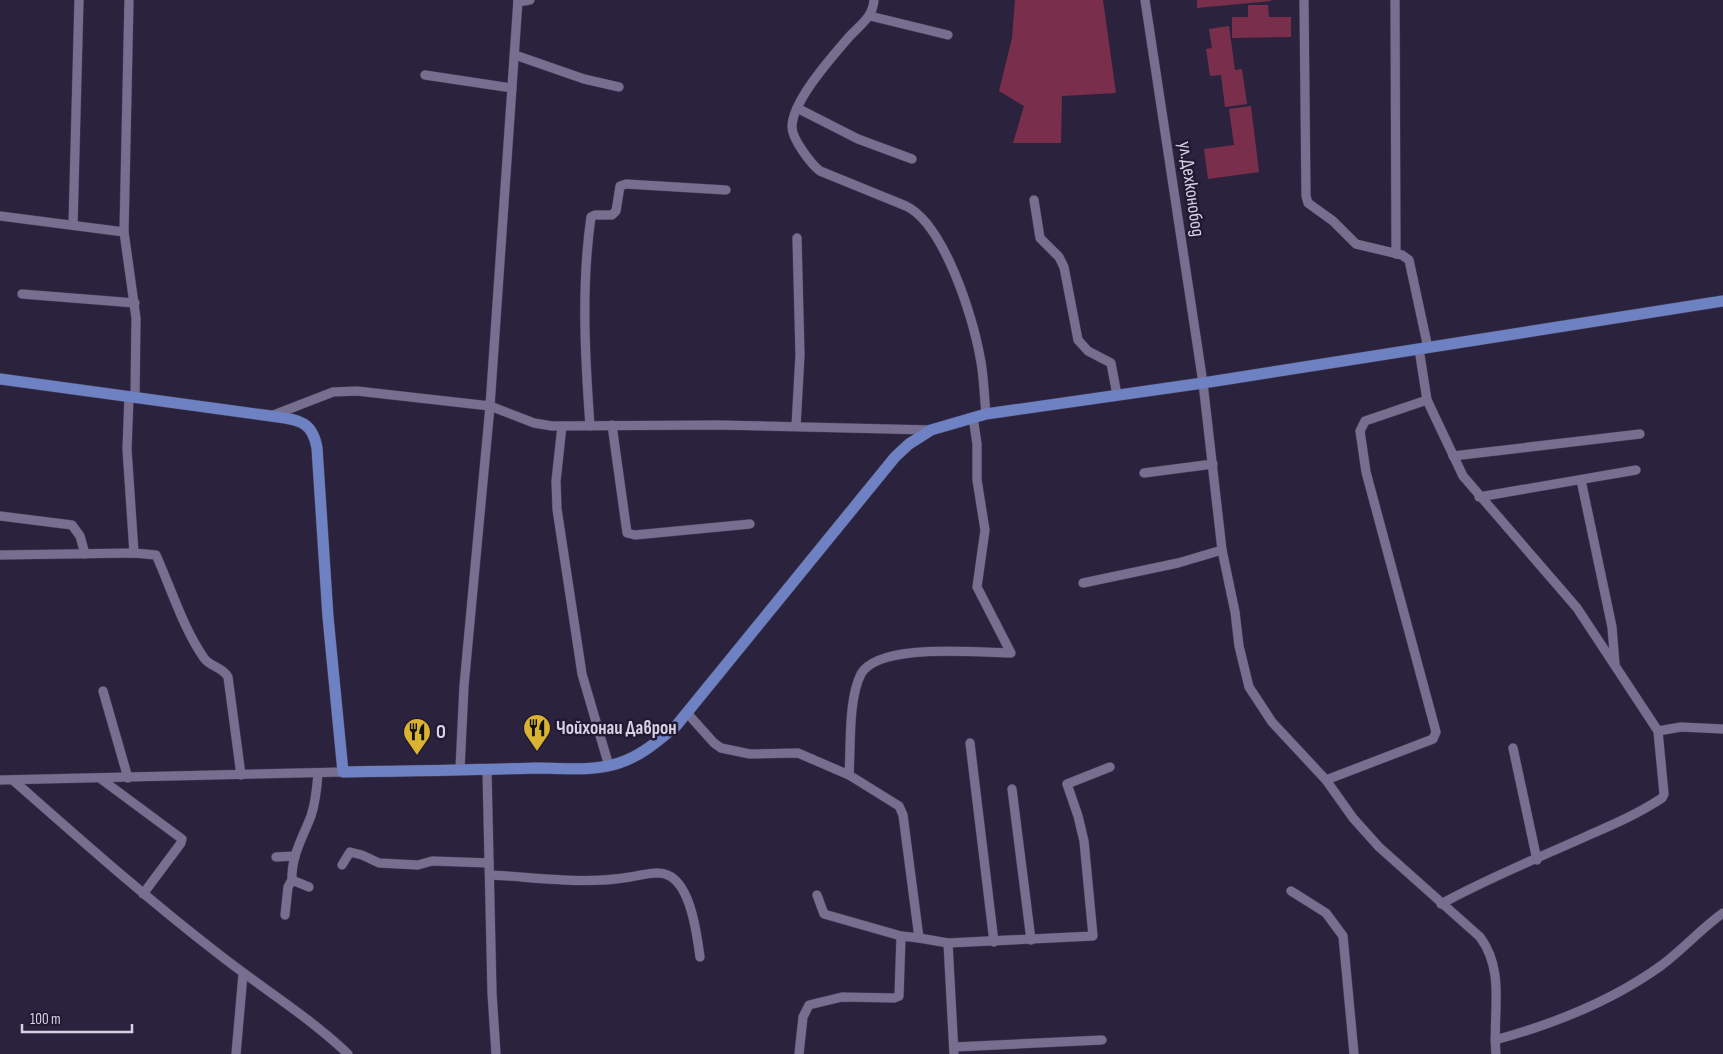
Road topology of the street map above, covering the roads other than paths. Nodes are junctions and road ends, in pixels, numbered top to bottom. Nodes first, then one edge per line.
1 (79, 0) edge
2 (129, 0) edge
3 (530, 0) edge
4 (874, 0) edge
5 (1145, 0) edge
6 (1304, 0) edge
7 (1395, 0) edge
8 (518, 1) edge
9 (870, 16) junction
10 (948, 35) dead end
11 (514, 55) junction
12 (425, 75) dead end
13 (512, 88) junction
14 (619, 88) dead end
15 (797, 108) junction
16 (912, 159) dead end
17 (726, 190) dead end
18 (1034, 200) dead end
19 (0, 216) edge
20 (73, 225) junction
21 (124, 232) junction
22 (797, 238) dead end
23 (1396, 254) junction
24 (22, 294) dead end
25 (1723, 301) edge
26 (134, 303) junction
27 (1424, 348) junction
28 (0, 379) edge
29 (1203, 383) junction
30 (1117, 396) junction
31 (132, 397) junction
32 (1427, 400) junction
33 (490, 406) junction
34 (986, 414) junction
35 (271, 416) junction
36 (973, 417) junction
37 (612, 425) junction
38 (562, 426) junction
39 (590, 426) junction
40 (796, 426) junction
41 (931, 430) junction
42 (1640, 434) dead end
43 (1453, 456) junction
44 (1213, 464) junction
45 (1636, 470) dead end
46 (1144, 473) dead end
47 (1581, 480) junction
48 (1479, 497) junction
49 (0, 516) edge
50 (750, 524) dead end
51 (1222, 550) junction
52 (134, 553) junction
53 (85, 554) junction
54 (0, 555) edge
55 (1083, 583) dead end
56 (1616, 667) junction
57 (103, 691) dead end
58 (688, 714) junction
59 (1723, 729) edge
60 (1658, 731) junction
61 (970, 743) dead end
62 (1513, 748) dead end
63 (609, 766) junction
64 (1110, 767) dead end
65 (460, 769) junction
66 (487, 771) junction
67 (343, 772) junction
68 (318, 773) junction
69 (241, 775) junction
70 (849, 776) junction
71 (100, 778) junction
72 (128, 778) junction
73 (0, 780) edge
74 (1326, 780) junction
75 (14, 781) junction
76 (1012, 789) dead end
77 (295, 856) junction
78 (276, 857) dead end
79 (1537, 860) junction
80 (489, 863) junction
81 (342, 865) dead end
82 (490, 875) junction
83 (292, 880) junction
84 (308, 888) dead end
85 (1290, 891) dead end
86 (143, 894) junction
87 (816, 895) dead end
88 (1441, 904) junction
89 (1723, 913) edge
90 (286, 915) dead end
91 (901, 936) junction
92 (919, 938) junction
93 (1031, 940) junction
94 (994, 942) junction
95 (948, 943) junction
96 (700, 958) dead end
97 (243, 974) junction
98 (1102, 1040) dead end
99 (1495, 1040) junction
100 (954, 1050) edge
101 (236, 1054) edge
102 (348, 1054) edge
103 (496, 1054) edge
104 (799, 1054) edge
105 (1354, 1054) edge
106 (1496, 1054) edge

1 - 20 street
2 - 21 street
3 - 8 street
4 - 9 street
5 - 29 street, ул.Дехконобод
6 - 23 street
7 - 23 street
8 - 11 street
9 - 10 street
9 - 15 street
11 - 13 street
11 - 14 street
12 - 13 street
13 - 33 street
15 - 16 street
15 - 34 street
17 - 39 street
18 - 30 street
19 - 20 street
20 - 21 street
21 - 26 street
22 - 40 street
23 - 27 street
24 - 26 street
25 - 27 main road
26 - 31 street
27 - 29 main road
27 - 32 street
28 - 31 main road
29 - 30 main road
29 - 44 street, ул.Дехконобод
30 - 34 main road
31 - 35 main road
31 - 52 street
32 - 43 street
32 - 74 street
33 - 35 street
33 - 38 street
33 - 65 street
34 - 36 main road
35 - 67 main road
36 - 41 main road
36 - 70 street
37 - 39 street
37 - 40 street
37 - 50 street
38 - 39 street
38 - 63 street
40 - 41 street
41 - 58 main road
42 - 43 street
43 - 48 street
44 - 46 street
44 - 51 street, ул.Дехконобод
45 - 47 street
47 - 48 street
47 - 56 street
48 - 56 street
49 - 53 street
51 - 55 street
51 - 74 street, ул.Дехконобод
52 - 53 street
52 - 69 street
53 - 54 street
56 - 60 street
57 - 72 street
58 - 63 main road
58 - 70 street
59 - 60 street
60 - 79 street
61 - 94 street
62 - 79 street
63 - 66 main road
64 - 93 street
65 - 66 main road
65 - 67 main road
66 - 80 street
67 - 68 street
68 - 69 street
68 - 77 street
69 - 72 street
70 - 92 street
71 - 72 street
71 - 75 street
71 - 86 street
73 - 75 street
74 - 88 street, ул.Дехконобод
75 - 86 street
76 - 93 street
77 - 78 street
77 - 83 street
79 - 88 street
80 - 81 street
80 - 82 street
82 - 96 street
82 - 103 street
83 - 84 street
83 - 90 street
85 - 105 street
86 - 97 street
87 - 91 street
88 - 99 street, ул.Дехконобод
89 - 99 street
91 - 92 street
91 - 104 street
92 - 95 street
93 - 94 street
94 - 95 street
95 - 100 street
97 - 101 street
97 - 102 street
98 - 100 street
99 - 106 street, ул.Дехконобод

